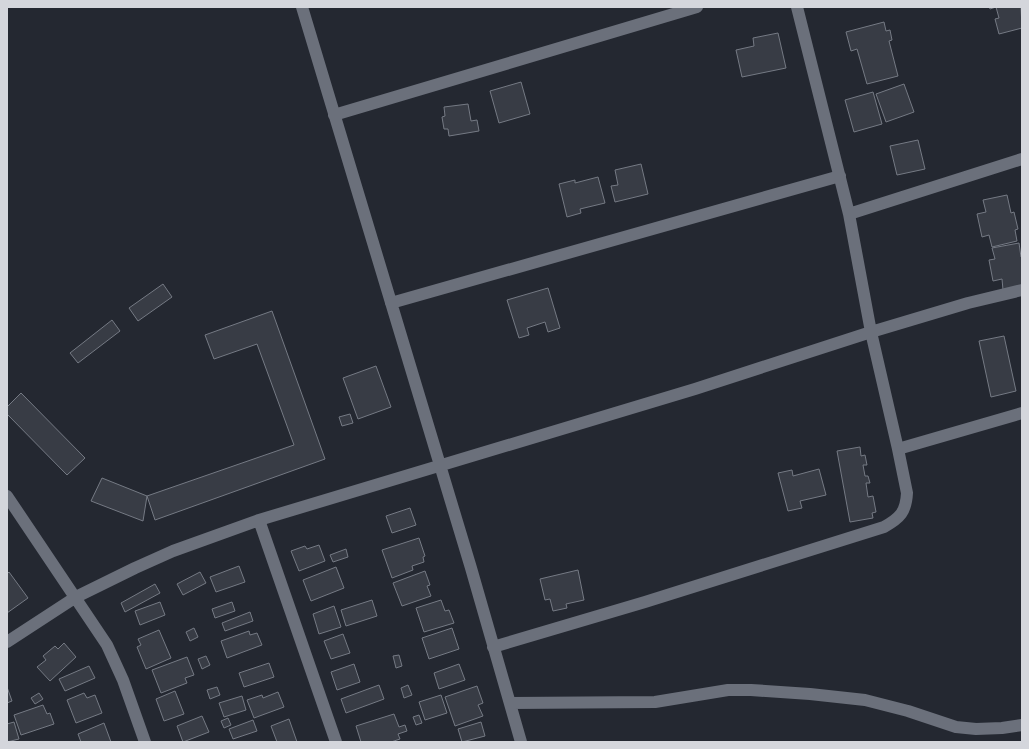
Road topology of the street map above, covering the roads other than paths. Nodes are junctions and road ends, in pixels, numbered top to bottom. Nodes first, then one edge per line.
1 (302, 7) edge
2 (697, 7) edge
3 (797, 7) edge
4 (334, 115) junction
5 (1022, 159) edge
6 (840, 176) junction
7 (849, 214) junction
8 (1022, 290) edge
9 (391, 303) junction
10 (871, 332) junction
11 (1022, 413) edge
12 (898, 449) junction
13 (439, 465) junction
14 (7, 496) edge
15 (259, 520) junction
16 (76, 598) junction
17 (7, 642) edge
18 (493, 647) junction
19 (511, 703) junction
20 (1022, 725) edge
21 (145, 742) edge
22 (336, 742) edge
23 (521, 742) edge

1 - 4 street
2 - 4 street
3 - 6 street
4 - 9 street
5 - 7 street
6 - 7 street
6 - 9 street
7 - 10 street
8 - 10 street
9 - 13 street
10 - 12 street
10 - 13 street
11 - 12 street
12 - 18 street
13 - 15 street
13 - 18 street
14 - 16 street
15 - 16 street
15 - 22 street
16 - 17 street
16 - 21 street
18 - 19 street
19 - 20 street
19 - 23 street

